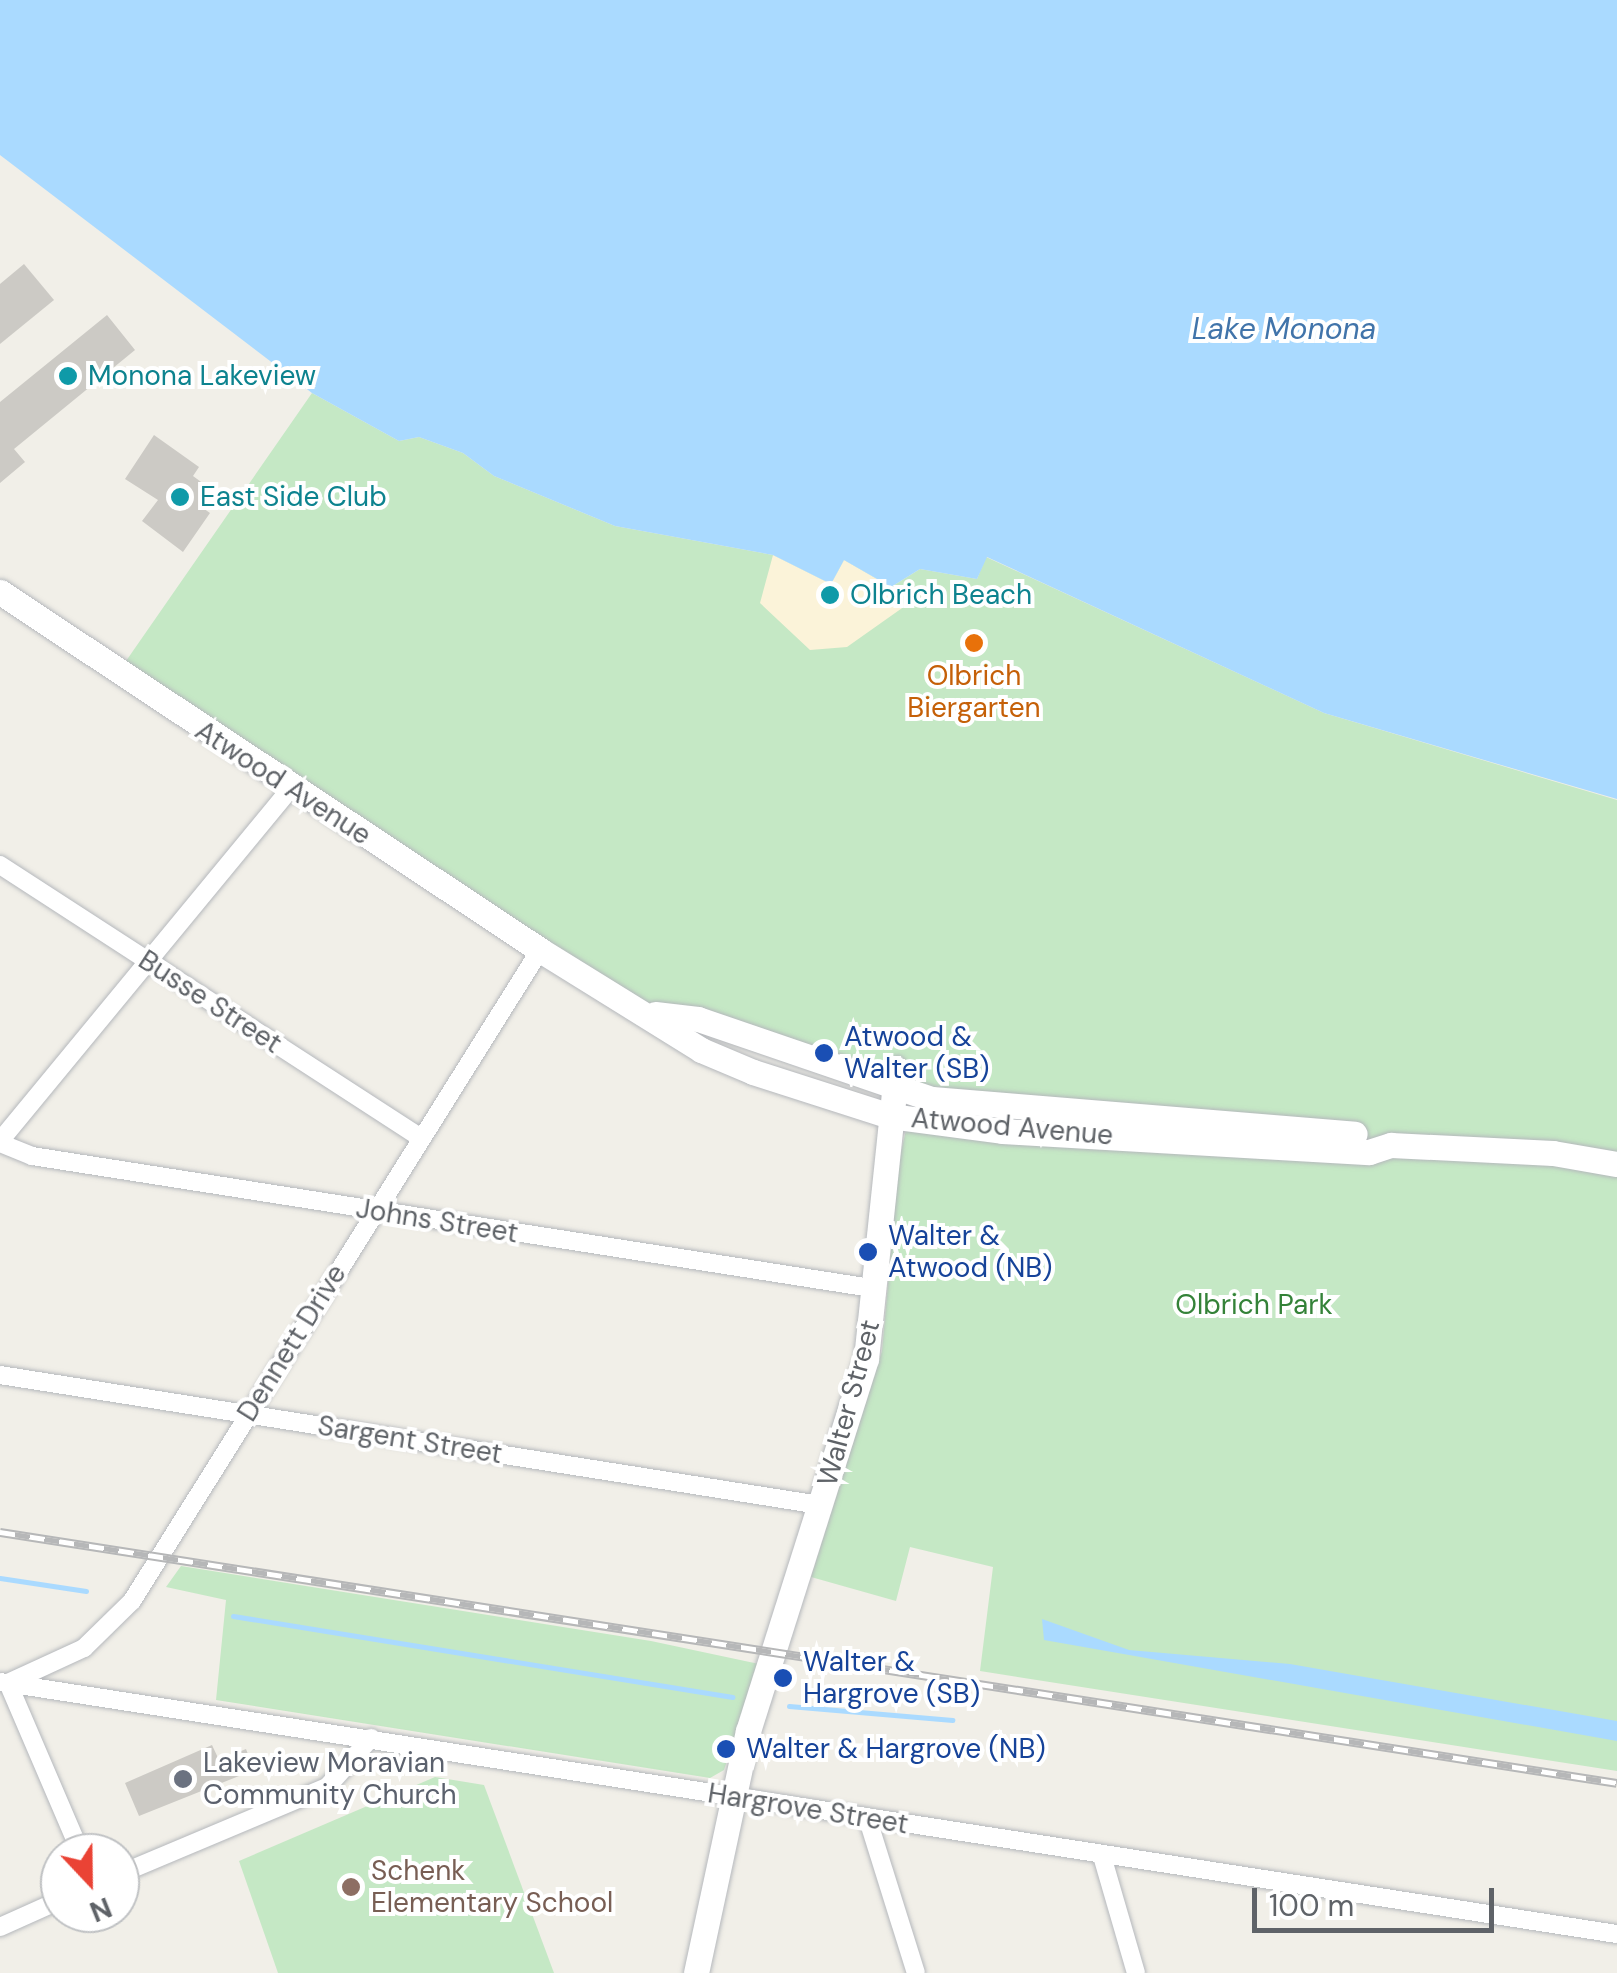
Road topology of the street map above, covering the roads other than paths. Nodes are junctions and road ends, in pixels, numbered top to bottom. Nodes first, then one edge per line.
1 (0, 592) edge
2 (290, 788) junction
3 (0, 865) edge
4 (540, 950) junction
5 (148, 963) junction
6 (898, 1064) dead end
7 (892, 1103) junction
8 (421, 1138) junction
9 (0, 1142) edge
10 (1617, 1148) edge
11 (1553, 1153) junction
12 (1617, 1164) edge
13 (374, 1211) junction
14 (876, 1289) junction
15 (0, 1375) edge
16 (248, 1414) junction
17 (820, 1505) junction
18 (3, 1684) edge
19 (371, 1738) junction
20 (729, 1796) junction
21 (868, 1820) junction
22 (72, 1833) edge
23 (1102, 1856) junction
24 (140, 1866) edge
25 (40, 1909) edge
26 (0, 1927) edge
27 (1617, 1934) edge
28 (696, 1973) edge
29 (916, 1973) edge
30 (1136, 1973) edge

1 - 2 street, Atwood Avenue
2 - 4 street, Atwood Avenue
2 - 5 street
3 - 5 street, Busse Street
4 - 7 street, Atwood Avenue
4 - 8 street, Dennett Drive
5 - 8 street, Busse Street
5 - 9 street
6 - 7 street, Walter Street
7 - 11 street, Atwood Avenue
7 - 14 street, Walter Street
8 - 13 street, Dennett Drive
9 - 13 street, Johns Street
10 - 11 street, Atwood Avenue
11 - 12 street, Atwood Avenue
13 - 14 street, Johns Street
13 - 16 street, Dennett Drive
14 - 17 street, Walter Street
15 - 16 street, Sargent Street
16 - 17 street, Sargent Street
16 - 18 street, Dennett Drive
17 - 20 street, Walter Street
18 - 19 street, Hargrove Street
18 - 22 street
19 - 20 street, Hargrove Street
19 - 24 street
20 - 21 street, Hargrove Street
20 - 28 street, Walter Street
21 - 23 street, Hargrove Street
21 - 29 street
23 - 27 street, Hargrove Street
23 - 30 street
25 - 26 street

